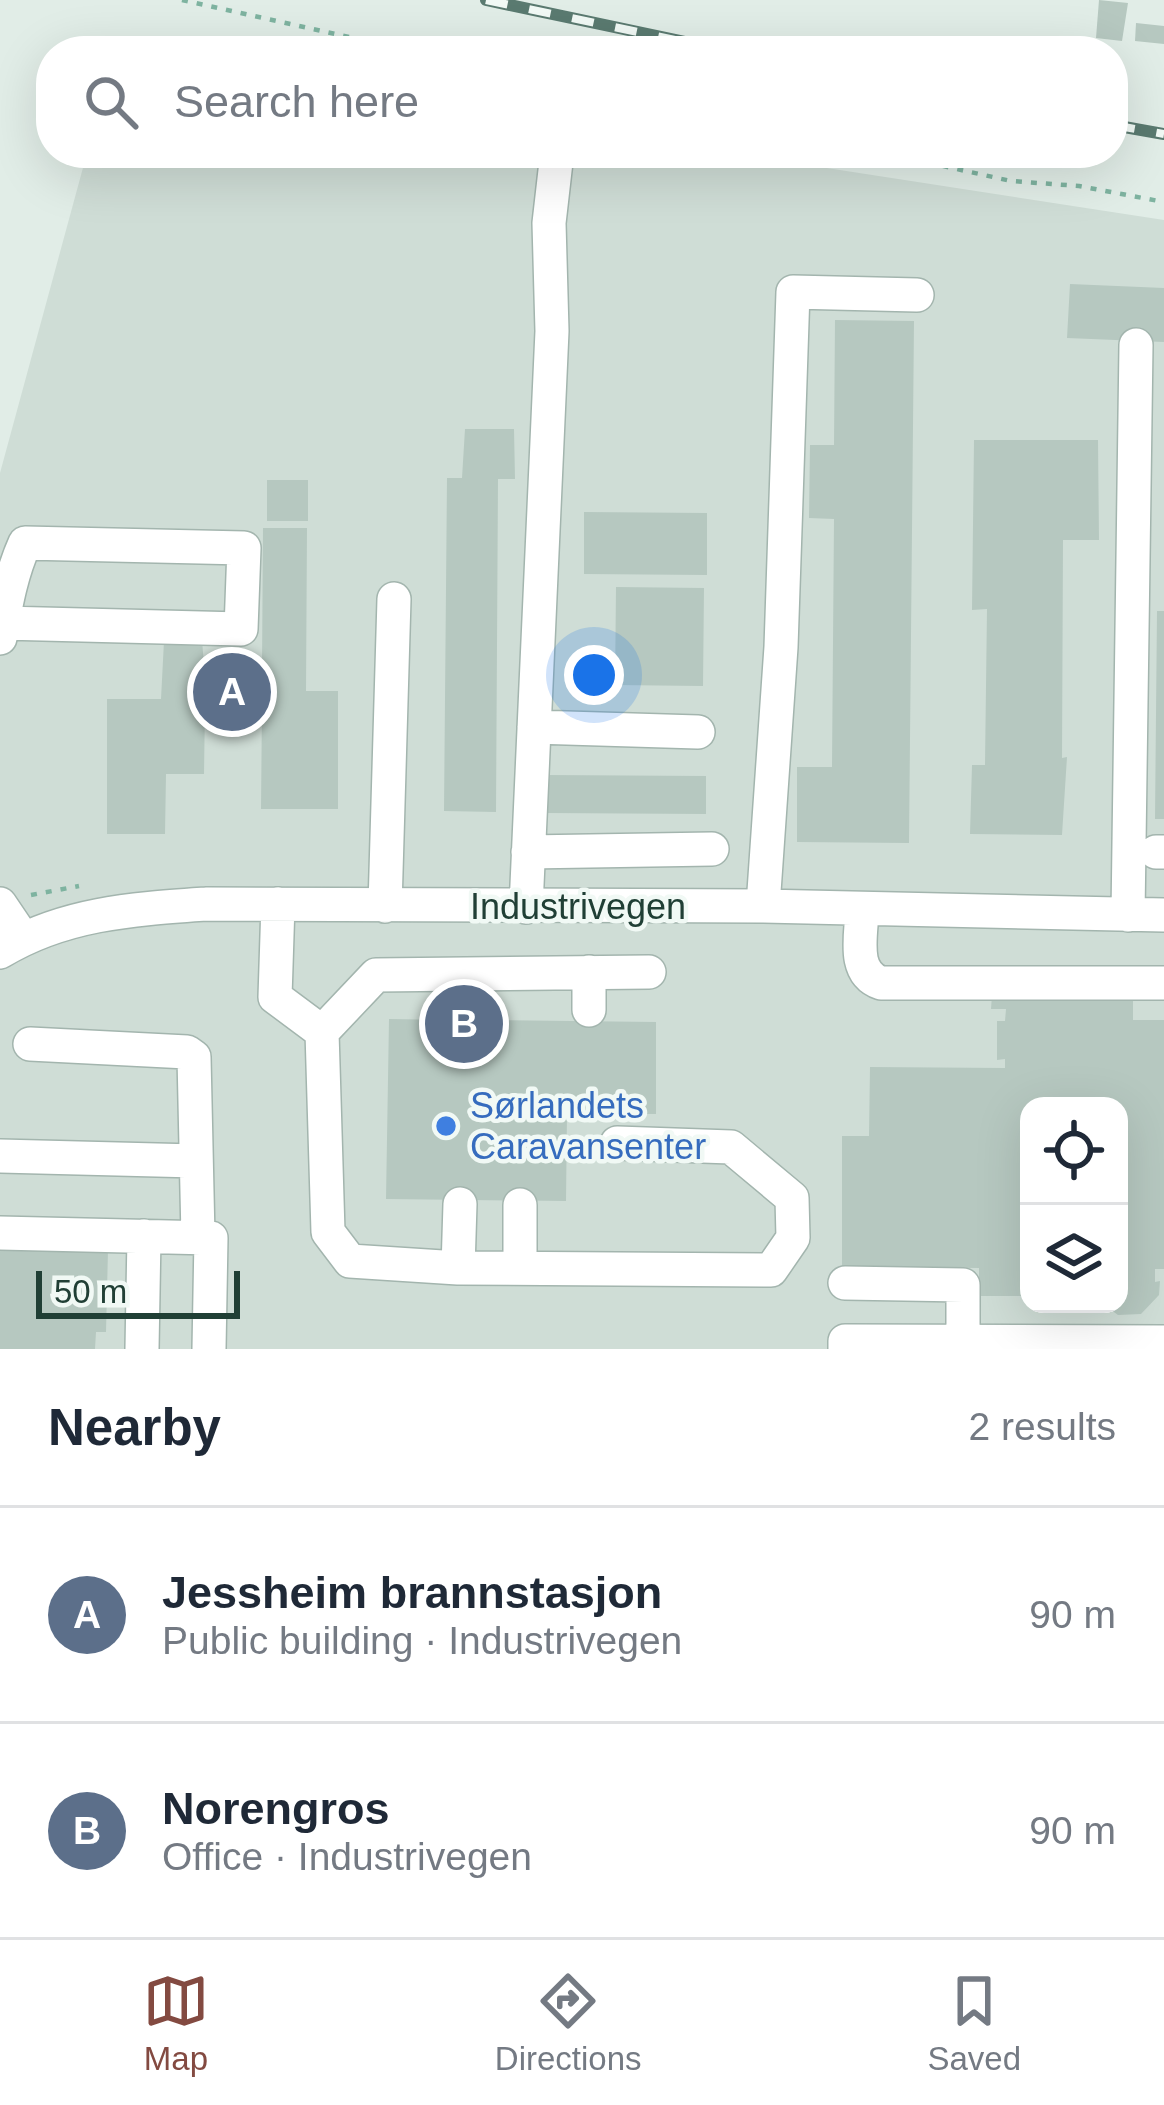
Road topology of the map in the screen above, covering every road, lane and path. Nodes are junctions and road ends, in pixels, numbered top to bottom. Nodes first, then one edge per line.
1 (182, 0) edge
2 (344, 36) edge
3 (554, 168) edge
4 (952, 168) edge
5 (1164, 202) edge
6 (917, 295) dead end
7 (1136, 345) dead end
8 (394, 599) dead end
9 (1, 630) edge
10 (534, 727) junction
11 (698, 732) dead end
12 (712, 849) dead end
13 (528, 852) junction
14 (0, 904) edge
15 (278, 904) junction
16 (385, 906) junction
17 (763, 906) junction
18 (526, 907) junction
19 (862, 911) junction
20 (1128, 915) junction
21 (1164, 915) edge
22 (11, 945) edge
23 (589, 972) junction
24 (649, 972) dead end
25 (1164, 983) edge
26 (590, 1010) dead end
27 (322, 1031) junction
28 (30, 1044) dead end
29 (617, 1143) dead end
30 (0, 1156) edge
31 (196, 1161) junction
32 (460, 1204) dead end
33 (520, 1205) dead end
34 (0, 1233) edge
35 (144, 1236) junction
36 (198, 1237) junction
37 (458, 1268) junction
38 (520, 1268) junction
39 (845, 1283) dead end
40 (1164, 1342) edge
41 (963, 1345) edge
42 (142, 1349) edge
43 (208, 1349) edge
44 (845, 1349) edge

1 - 2 path
3 - 10 street
4 - 5 path
6 - 17 street
7 - 20 street
8 - 16 street
9 - 9 street
10 - 11 street
10 - 13 street
12 - 13 street
13 - 18 street
14 - 22 street
15 - 16 street, Industrivegen
15 - 22 street, Industrivegen
15 - 27 street
16 - 18 street, Industrivegen
17 - 18 street, Industrivegen
17 - 19 street, Industrivegen
19 - 20 street, Industrivegen
19 - 25 street
20 - 21 street, Industrivegen
23 - 24 street
23 - 26 street
23 - 27 street
27 - 37 street
28 - 31 street
29 - 38 street
30 - 31 street
31 - 36 street
32 - 37 street
33 - 38 street
34 - 35 street
35 - 36 street
35 - 42 street
36 - 43 street
37 - 38 street
39 - 41 street
40 - 41 street
41 - 44 street

